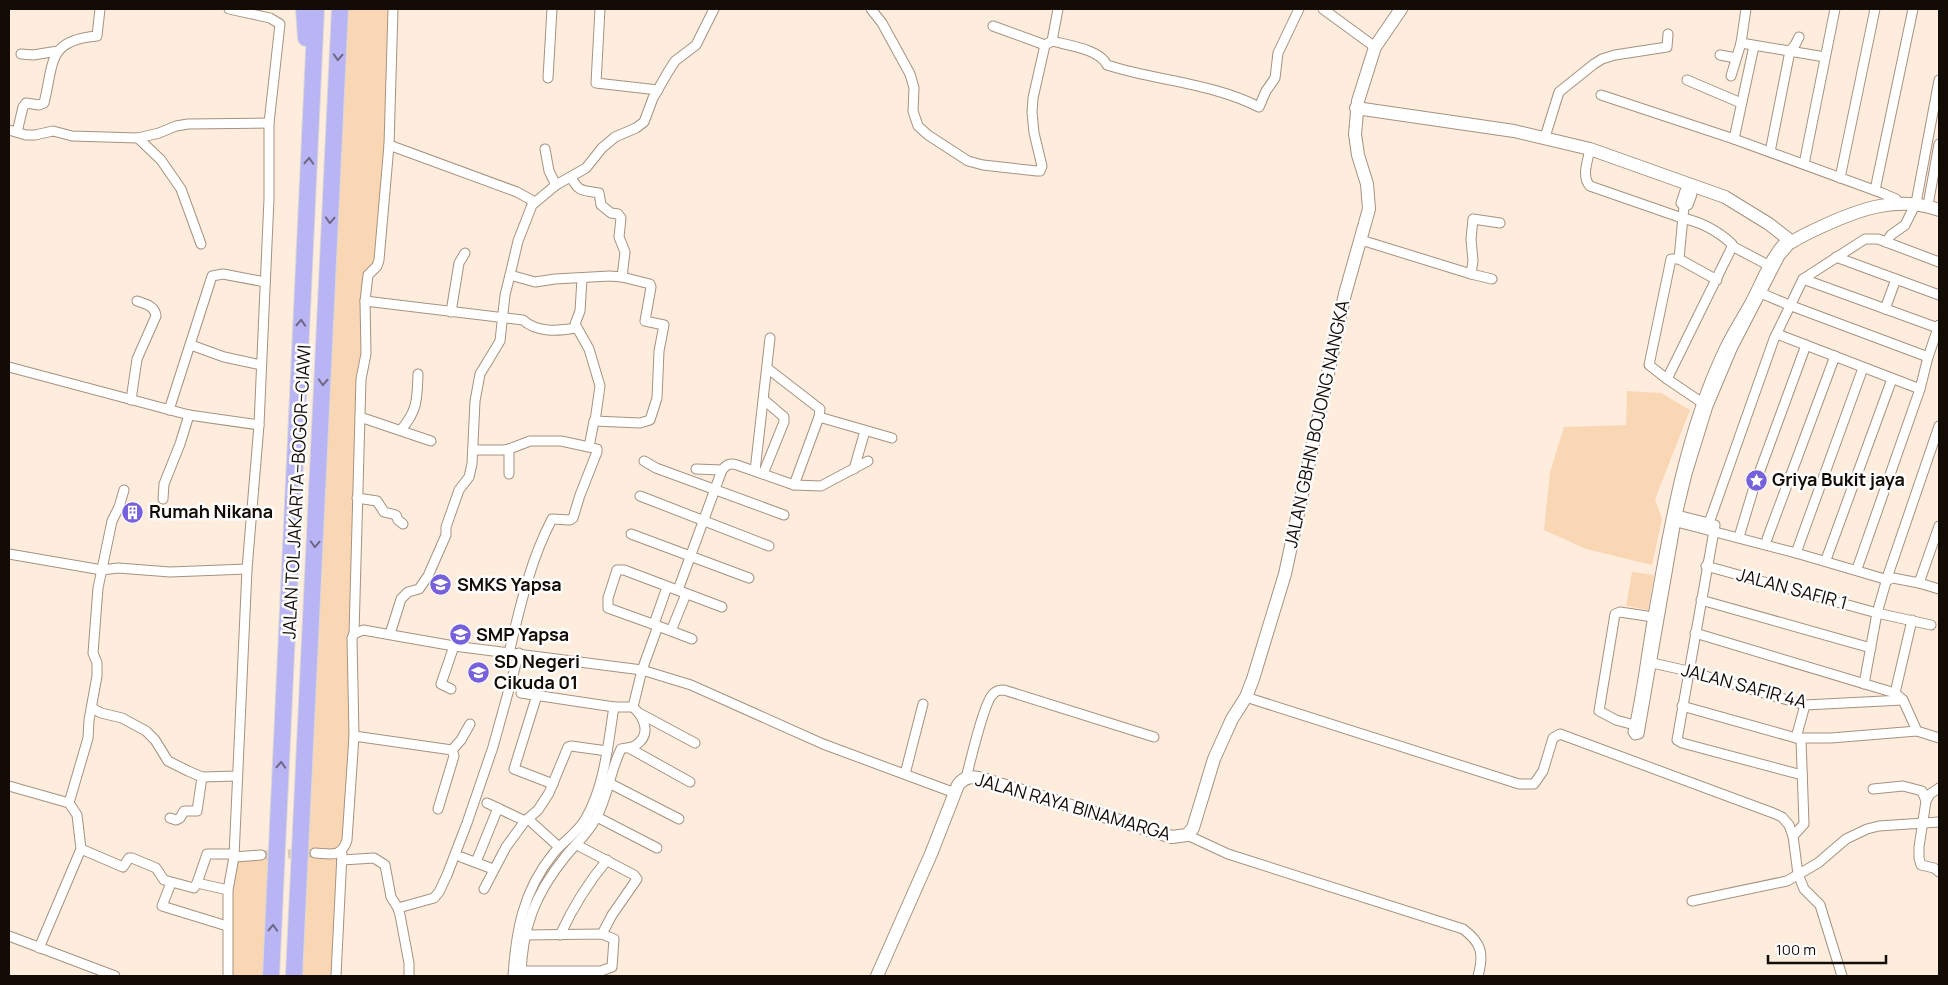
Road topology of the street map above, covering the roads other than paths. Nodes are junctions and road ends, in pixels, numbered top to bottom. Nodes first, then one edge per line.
1 (100, 9) edge
2 (229, 9) edge
3 (304, 9) edge
4 (316, 9) edge
5 (340, 9) edge
6 (393, 9) edge
7 (552, 9) edge
8 (600, 9) edge
9 (714, 9) edge
10 (871, 9) edge
11 (1058, 9) edge
12 (1298, 9) edge
13 (1323, 9) edge
14 (1401, 9) edge
15 (1746, 9) edge
16 (1835, 9) edge
17 (1875, 9) edge
18 (1913, 9) edge
19 (993, 26) dead end
20 (1668, 34) dead end
21 (1799, 37) dead end
22 (1048, 43) junction
23 (1741, 43) junction
24 (1754, 46) junction
25 (1375, 47) junction
26 (58, 51) junction
27 (1790, 51) junction
28 (21, 54) dead end
29 (1720, 55) dead end
30 (1825, 57) junction
31 (1736, 58) junction
32 (1731, 76) dead end
33 (548, 78) dead end
34 (1688, 80) dead end
35 (1939, 80) edge
36 (658, 90) junction
37 (1601, 95) dead end
38 (1741, 103) junction
39 (1357, 104) junction
40 (311, 110) junction
41 (269, 123) junction
42 (13, 131) edge
43 (1546, 133) junction
44 (138, 138) junction
45 (1734, 138) junction
46 (1939, 144) edge
47 (389, 145) junction
48 (545, 149) dead end
49 (1590, 149) junction
50 (1770, 152) junction
51 (1804, 164) junction
52 (571, 177) junction
53 (1840, 178) junction
54 (556, 185) junction
55 (1691, 185) junction
56 (1875, 190) junction
57 (1896, 201) junction
58 (535, 202) junction
59 (1928, 204) edge
60 (1682, 218) junction
61 (1500, 223) dead end
62 (1792, 238) junction
63 (1361, 240) junction
64 (1886, 242) junction
65 (201, 244) dead end
66 (1732, 246) junction
67 (464, 253) dead end
68 (1836, 257) junction
69 (1679, 259) junction
70 (1939, 262) edge
71 (1768, 265) junction
72 (1471, 274) junction
73 (510, 275) junction
74 (622, 277) junction
75 (582, 279) junction
76 (1492, 279) dead end
77 (1803, 279) junction
78 (1896, 279) junction
79 (1716, 280) junction
80 (265, 282) junction
81 (1758, 292) junction
82 (1939, 295) edge
83 (137, 301) dead end
84 (365, 301) junction
85 (1789, 305) junction
86 (1885, 309) junction
87 (451, 312) junction
88 (503, 318) junction
89 (1939, 327) edge
90 (576, 328) junction
91 (1777, 334) junction
92 (770, 338) dead end
93 (191, 345) junction
94 (1806, 345) junction
95 (1835, 356) junction
96 (1928, 357) junction
97 (261, 365) junction
98 (9, 367) edge
99 (767, 368) junction
100 (1863, 368) junction
101 (418, 374) dead end
102 (1667, 379) junction
103 (1892, 379) junction
104 (1920, 389) junction
105 (131, 400) junction
106 (764, 400) junction
107 (1705, 405) junction
108 (169, 410) junction
109 (189, 415) junction
110 (360, 417) junction
111 (819, 417) junction
112 (595, 421) junction
113 (259, 425) junction
114 (1939, 426) edge
115 (401, 430) junction
116 (865, 431) junction
117 (892, 438) dead end
118 (431, 441) dead end
119 (589, 447) junction
120 (510, 448) junction
121 (473, 450) junction
122 (644, 461) dead end
123 (868, 461) dead end
124 (696, 469) dead end
125 (854, 469) junction
126 (722, 470) junction
127 (759, 472) junction
128 (509, 474) dead end
129 (794, 485) junction
130 (124, 490) dead end
131 (716, 490) junction
132 (640, 496) dead end
133 (357, 498) junction
134 (163, 499) dead end
135 (784, 515) dead end
136 (1674, 518) junction
137 (704, 521) junction
138 (403, 524) dead end
139 (1712, 526) junction
140 (1939, 526) edge
141 (631, 534) dead end
142 (1740, 535) junction
143 (1767, 540) junction
144 (769, 546) dead end
145 (1796, 550) junction
146 (9, 554) edge
147 (692, 556) junction
148 (1827, 557) junction
149 (1706, 566) junction
150 (1858, 566) junction
151 (247, 569) junction
152 (102, 570) junction
153 (749, 578) dead end
154 (1890, 578) junction
155 (1919, 583) junction
156 (668, 587) junction
157 (1939, 589) edge
158 (682, 592) junction
159 (1701, 600) junction
160 (722, 608) dead end
161 (1877, 613) junction
162 (1652, 617) junction
163 (1912, 620) junction
164 (656, 625) junction
165 (1931, 625) dead end
166 (671, 631) junction
167 (1695, 633) junction
168 (354, 634) junction
169 (390, 634) junction
170 (692, 639) dead end
171 (454, 646) junction
172 (1871, 648) junction
173 (509, 653) junction
174 (518, 653) junction
175 (1649, 662) junction
176 (642, 670) junction
177 (1688, 671) junction
178 (1864, 684) junction
179 (451, 688) dead end
180 (521, 693) dead end
181 (1895, 694) junction
182 (537, 695) junction
183 (1252, 699) dead end
184 (1903, 700) junction
185 (923, 704) dead end
186 (1805, 705) junction
187 (1682, 706) junction
188 (614, 707) junction
189 (634, 707) junction
190 (92, 708) junction
191 (641, 714) junction
192 (470, 724) dead end
193 (1918, 731) junction
194 (354, 736) junction
195 (1154, 737) dead end
196 (1799, 738) junction
197 (1939, 738) edge
198 (695, 743) dead end
199 (629, 748) junction
200 (452, 750) junction
201 (606, 751) junction
202 (905, 774) junction
203 (1802, 775) junction
204 (237, 776) junction
205 (202, 777) junction
206 (966, 778) junction
207 (690, 782) dead end
208 (609, 783) junction
209 (553, 784) junction
210 (9, 786) edge
211 (1939, 788) edge
212 (1873, 789) dead end
213 (955, 793) junction
214 (1926, 801) junction
215 (487, 803) dead end
216 (70, 804) junction
217 (498, 808) junction
218 (438, 809) dead end
219 (597, 817) junction
220 (170, 818) dead end
221 (679, 819) dead end
222 (527, 820) junction
223 (1939, 822) edge
224 (1922, 824) junction
225 (1187, 835) junction
226 (1793, 836) junction
227 (577, 845) junction
228 (559, 846) junction
229 (657, 848) dead end
230 (81, 849) junction
231 (315, 853) tunnel mouth
232 (261, 855) tunnel mouth
233 (342, 855) junction
234 (234, 856) junction
235 (460, 858) dead end
236 (606, 860) junction
237 (476, 862) junction
238 (493, 869) junction
239 (1939, 872) edge
240 (1798, 874) junction
241 (171, 883) junction
242 (197, 883) junction
243 (484, 889) dead end
244 (228, 890) junction
245 (1692, 901) dead end
246 (398, 908) junction
247 (227, 926) junction
248 (602, 934) junction
249 (525, 935) junction
250 (560, 935) junction
251 (9, 936) edge
252 (39, 948) junction
253 (518, 975) edge
254 (115, 976) edge
255 (228, 976) edge
256 (271, 976) edge
257 (294, 976) edge
258 (336, 976) edge
259 (409, 976) edge
260 (877, 976) edge
261 (1480, 976) edge
262 (1842, 976) edge

1 - 26 street
2 - 41 street
3 - 40 highway
4 - 40 highway, JALAN TOL JAKARTA–BOGOR–CIAWI
5 -> 257 highway, JALAN TOL JAKARTA–BOGOR–CIAWI
6 - 47 street
7 - 33 street
8 - 36 street
9 - 36 street
10 - 22 street
11 - 22 street
12 - 22 street
13 - 25 street
14 - 25 street, JALAN GBHN BOJONG NANGKA
15 - 23 street
16 - 30 street
17 - 53 street
18 - 56 street
19 - 22 street
20 - 43 street
21 - 27 street
23 - 24 street
23 - 31 street
24 - 27 street
24 - 38 street
25 - 39 street, JALAN GBHN BOJONG NANGKA
26 - 28 street
26 - 42 street
27 - 30 street
27 - 50 street
29 - 31 street
30 - 51 street
31 - 32 street
34 - 38 street
35 - 59 street
36 - 52 street
37 - 45 street
38 - 45 street
39 - 43 street
39 - 63 street, JALAN GBHN BOJONG NANGKA
256 -> 40 highway, JALAN TOL JAKARTA–BOGOR–CIAWI
41 - 44 street
41 - 80 street
42 - 44 street
43 - 49 street
43 - 55 street
44 - 65 street
45 - 50 street
46 - 59 street
47 - 58 street
47 - 84 street
48 - 54 street
49 - 55 street
49 - 60 street
50 - 51 street
51 - 53 street
52 - 54 street
52 - 74 street
53 - 56 street
54 - 58 street
55 - 60 street
55 - 62 street
56 - 57 street
57 - 59 street
57 - 62 street
58 - 73 street
59 - 64 street
60 - 66 street
60 - 69 street
61 - 72 street
62 - 71 street
62 - 81 street
63 - 72 street
63 - 225 street, JALAN GBHN BOJONG NANGKA
64 - 68 street
64 - 70 street
66 - 71 street
66 - 79 street
67 - 87 street
68 - 77 street
68 - 78 street
69 - 79 street
69 - 102 street
71 - 81 street
72 - 76 street
73 - 75 street
73 - 88 street
74 - 75 street
74 - 112 street
75 - 90 street
77 - 85 street
77 - 86 street
78 - 82 street
78 - 86 street
79 - 102 street
80 - 93 street
80 - 97 street
81 - 85 street
81 - 107 street
83 - 105 street
84 - 87 street
84 - 110 street
85 - 91 street
85 - 96 street
86 - 89 street
87 - 88 street
88 - 90 street
88 - 121 street
89 - 96 street
90 - 112 street
91 - 94 street
91 - 139 street
92 - 99 street
93 - 97 street
93 - 108 street
94 - 95 street
94 - 142 street
95 - 100 street
95 - 143 street
96 - 104 street
97 - 113 street
98 - 105 street
99 - 106 street
99 - 111 street
100 - 103 street
100 - 145 street
101 - 115 street
102 - 107 street
103 - 104 street
103 - 148 street
104 - 150 street
105 - 108 street
106 - 127 street
106 - 127 street
107 - 136 street
108 - 109 street
109 - 113 street
109 - 134 street
110 - 115 street
110 - 133 street
111 - 116 street
111 - 129 street
112 - 119 street
113 - 151 street
114 - 154 street
115 - 118 street
116 - 117 street
116 - 125 street
119 - 120 street
119 - 173 street
120 - 121 street
120 - 128 street
121 - 169 street
122 - 131 street
123 - 125 street
124 - 126 street
125 - 129 street
126 - 127 street
126 - 131 street
127 - 129 street
130 - 152 street
131 - 135 street
131 - 137 street
132 - 137 street
133 - 138 street
133 - 168 street
136 - 139 street
136 - 162 street
136 - 175 street
137 - 144 street
137 - 147 street
139 - 142 street
139 - 149 street
140 - 155 street
141 - 147 street
142 - 143 street
142 - 145 street
143 - 145 street
145 - 148 street
145 - 154 street
146 - 152 street
147 - 153 street
147 - 158 street
148 - 150 street
149 - 159 street
149 - 161 street, JALAN SAFIR 1
150 - 154 street
151 - 152 street
151 - 204 street
152 - 190 street
154 - 155 street
154 - 161 street
155 - 157 street
156 - 158 street
156 - 164 street
156 - 164 street
158 - 160 street
158 - 166 street
159 - 167 street
159 - 172 street
161 - 163 street, JALAN SAFIR 1
161 - 172 street
162 - 175 street
162 - 175 street
163 - 165 street, JALAN SAFIR 1
163 - 181 street
164 - 166 street
164 - 176 street
166 - 170 street
167 - 177 street
167 - 178 street
168 - 169 street
168 - 194 street
169 - 171 street
171 - 173 street
171 - 179 street
172 - 178 street
173 - 174 street
174 - 176 street
174 - 246 street
175 - 177 street, JALAN SAFIR 4A
176 - 189 street
176 - 202 street
177 - 186 street, JALAN SAFIR 4A
177 - 187 street
178 - 181 street
180 - 182 street
181 - 184 street
182 - 188 street
182 - 209 street
183 - 226 street
184 - 186 street, JALAN SAFIR 4A
184 - 193 street
185 - 202 street
186 - 196 street
187 - 196 street
187 - 203 street
188 - 189 street
188 - 201 street
189 - 191 street
190 - 205 street
190 - 216 street
191 - 198 street
191 - 199 street
192 - 200 street
193 - 196 street
193 - 197 street
194 - 200 street
194 - 233 street
195 - 206 street
196 - 203 street
199 - 207 street
199 - 208 street
200 - 218 street
201 - 209 street
201 - 228 street
202 - 213 street
203 - 226 street
204 - 205 street
204 - 234 street
205 - 220 street
206 - 213 street, JALAN RAYA BINAMARGA
206 - 225 street, JALAN RAYA BINAMARGA
208 - 219 street
208 - 221 street
209 - 222 street
210 - 216 street
211 - 214 street
212 - 214 street
213 - 260 street, JALAN RAYA BINAMARGA
214 - 224 street
215 - 217 street
216 - 230 street
217 - 222 street
217 - 237 street
219 - 227 street
219 - 229 street
222 - 228 street
222 - 238 street
223 - 224 street
224 - 239 street
224 - 240 street
225 - 261 street
226 - 240 street
227 - 236 street
227 - 249 street
228 - 253 street
230 - 241 street
230 - 252 street
231 - 233 street
232 - 234 street
233 - 246 street
233 - 258 street
234 - 242 street
234 - 244 street
235 - 237 street
236 - 248 street
236 - 250 street
237 - 238 street
238 - 243 street
240 - 245 street
240 - 262 street
241 - 242 street
241 - 247 street
242 - 244 street
244 - 247 street
246 - 259 street
247 - 255 street
248 - 250 street
248 - 253 street
249 - 250 street
249 - 253 street
251 - 252 street
252 - 254 street

